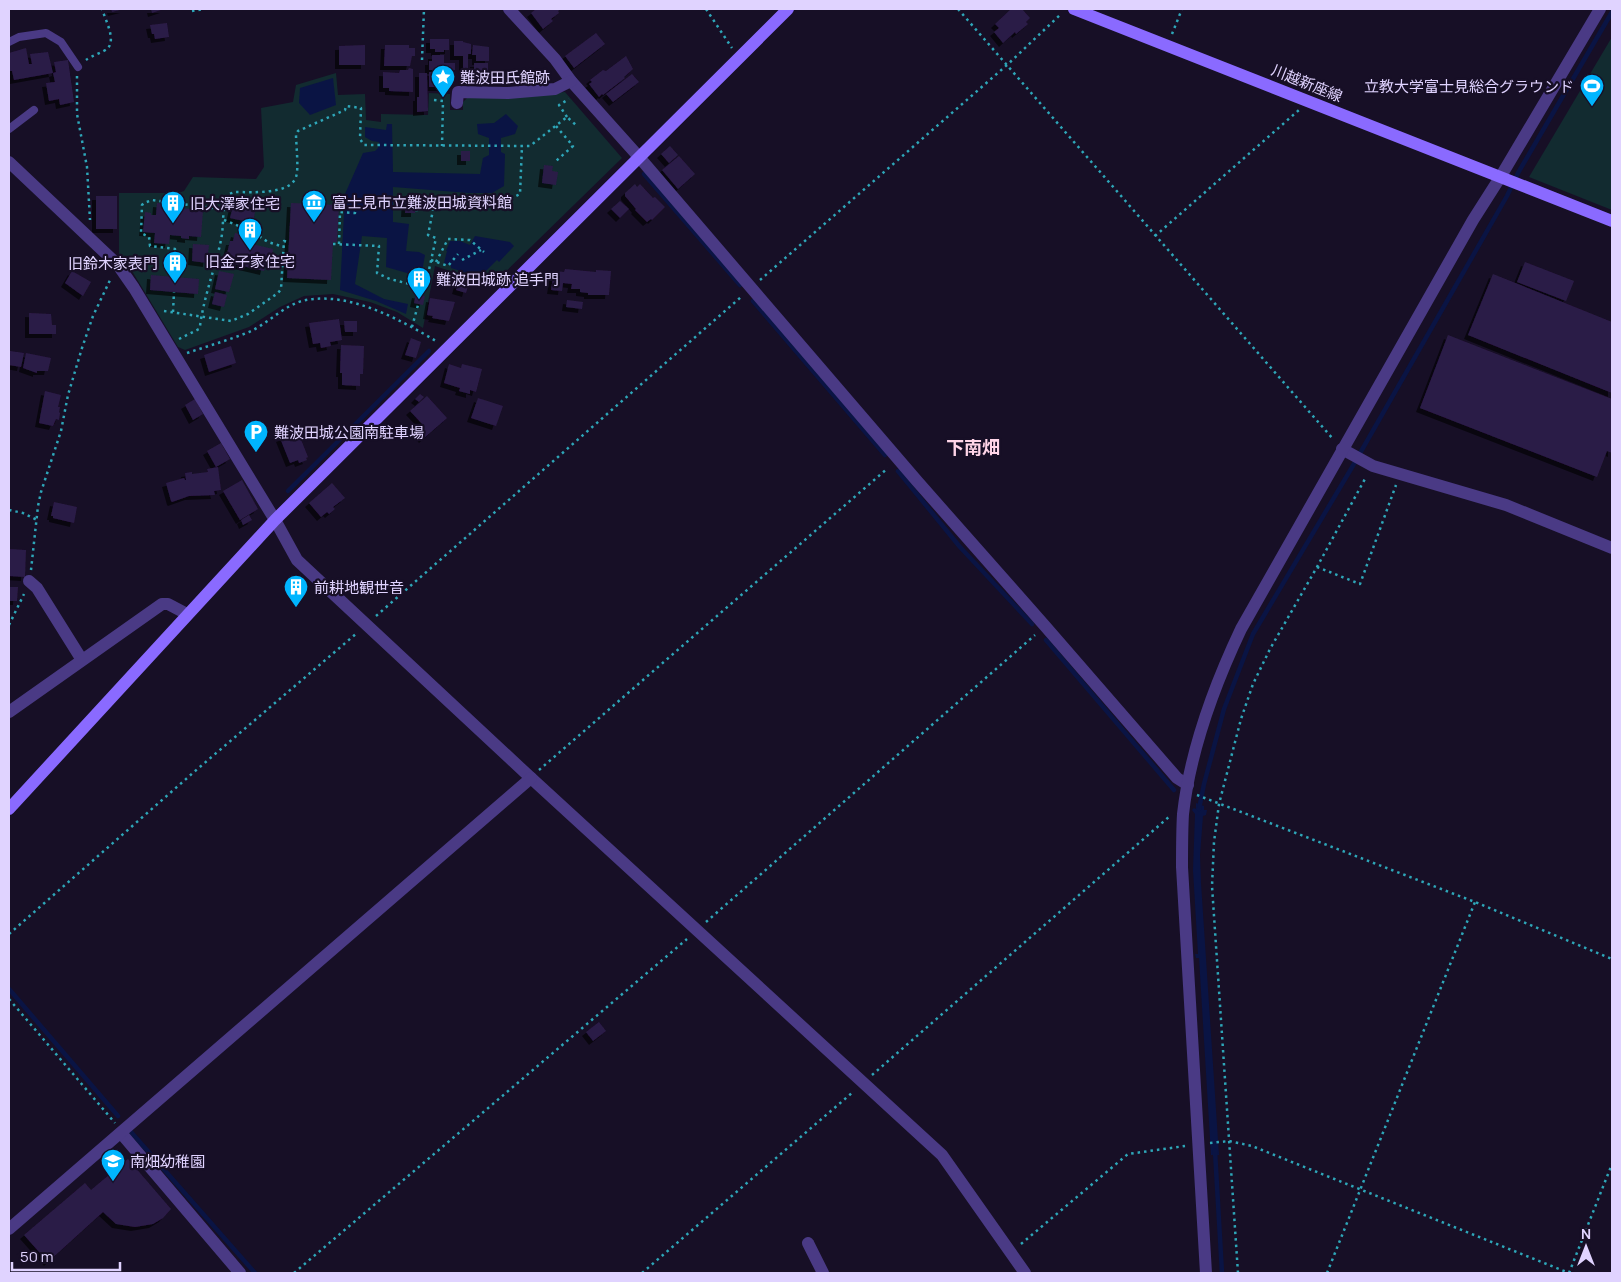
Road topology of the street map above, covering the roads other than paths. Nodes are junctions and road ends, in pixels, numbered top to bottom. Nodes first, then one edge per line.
1 (509, 9) edge
2 (788, 9) edge
3 (1074, 9) edge
4 (1600, 9) edge
5 (9, 42) edge
6 (78, 67) road end
7 (571, 81) junction
8 (458, 103) dead end
9 (34, 110) dead end
10 (9, 129) edge
11 (638, 157) junction
12 (9, 162) edge
13 (1503, 177) junction
14 (1612, 221) edge
15 (1345, 451) junction
16 (275, 520) junction
17 (1612, 548) edge
18 (29, 581) road end
19 (187, 614) junction
20 (82, 660) junction
21 (9, 712) edge
22 (531, 778) junction
23 (1187, 788) junction
24 (9, 809) edge
25 (121, 1132) junction
26 (9, 1229) edge
27 (808, 1244) dead end
28 (240, 1273) edge
29 (823, 1273) edge
30 (1025, 1273) edge
31 (1206, 1273) edge

1 - 7 street
2 - 11 street
3 - 13 street, 川越新座線
4 - 13 street
5 - 6 lane
7 - 8 street
7 - 11 street
9 - 10 lane
11 - 16 street
11 - 23 street
12 - 16 street
13 - 14 street, 川越新座線
13 - 15 street
15 - 17 street
15 - 23 street
16 - 19 street
16 - 22 street
18 - 20 street
19 - 20 street
19 - 24 street
20 - 21 street
22 - 25 street
22 - 30 street
23 - 31 street
25 - 26 street
25 - 28 street
27 - 29 street

